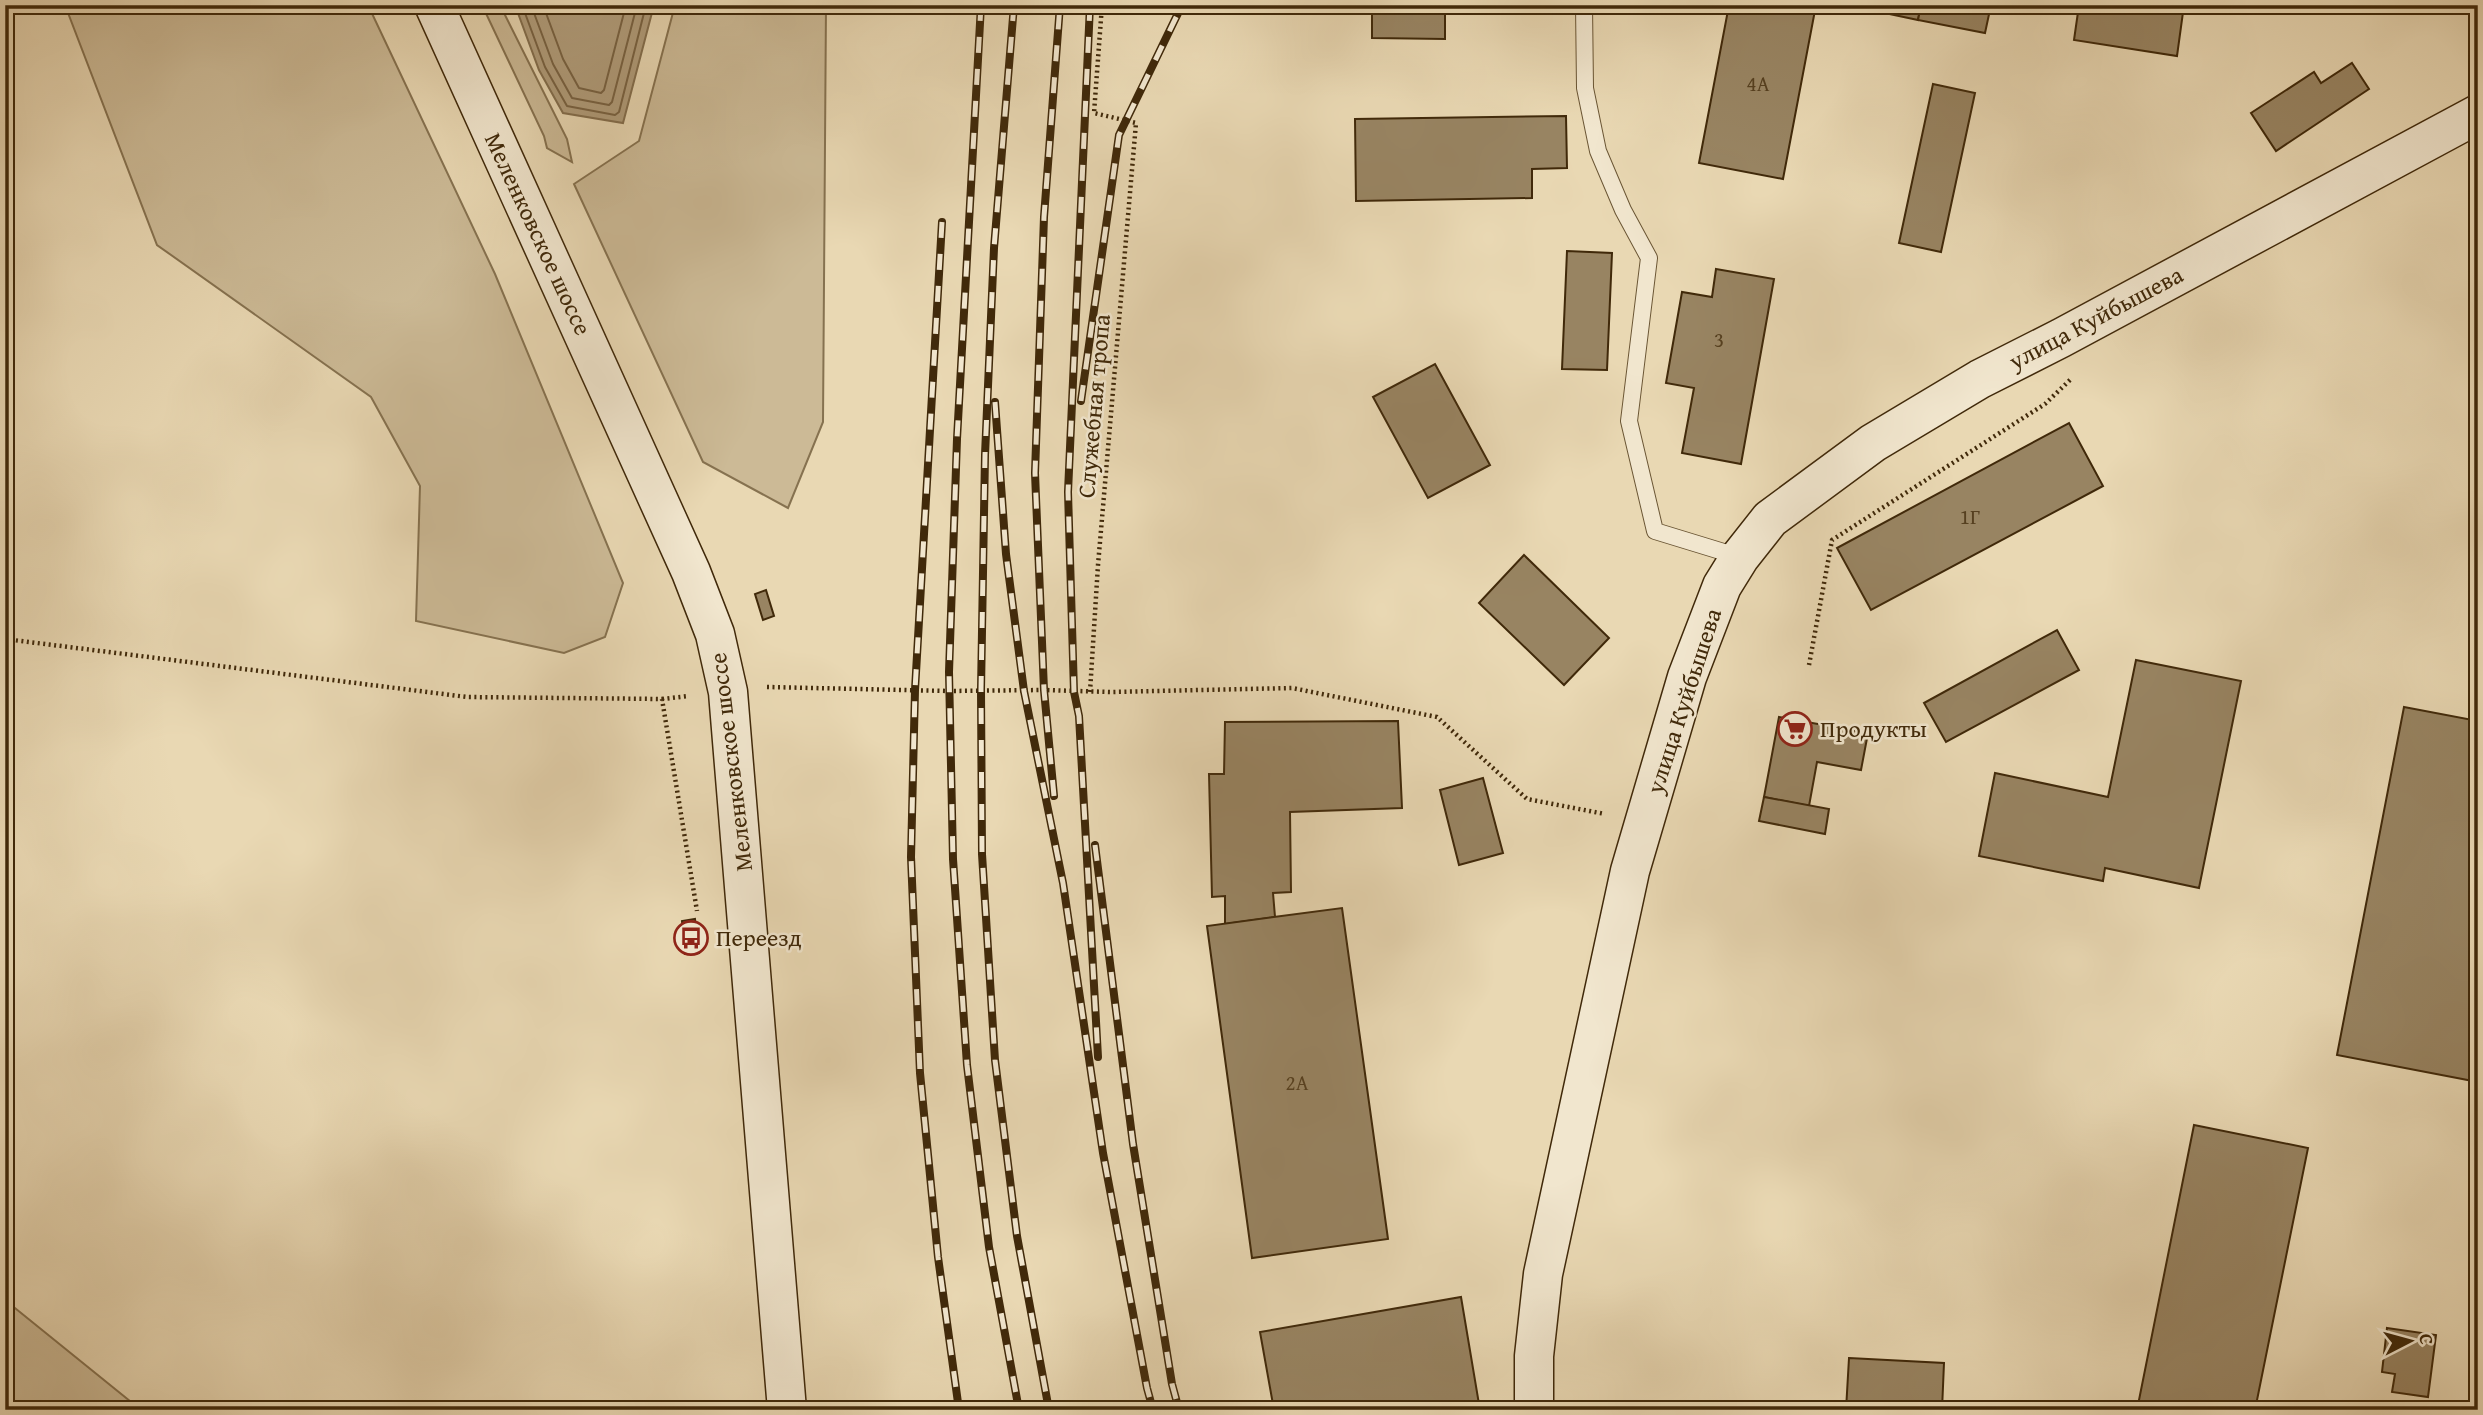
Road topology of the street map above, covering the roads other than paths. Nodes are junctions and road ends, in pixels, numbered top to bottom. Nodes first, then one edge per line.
1 (434, 5) edge
2 (1584, 5) edge
3 (2478, 114) edge
4 (1740, 557) junction
5 (787, 1410) edge
6 (1534, 1410) edge

1 - 5 street, Меленковское шоссе
2 - 4 lane
3 - 4 street, улица Куйбышева
4 - 6 street, улица Куйбышева

